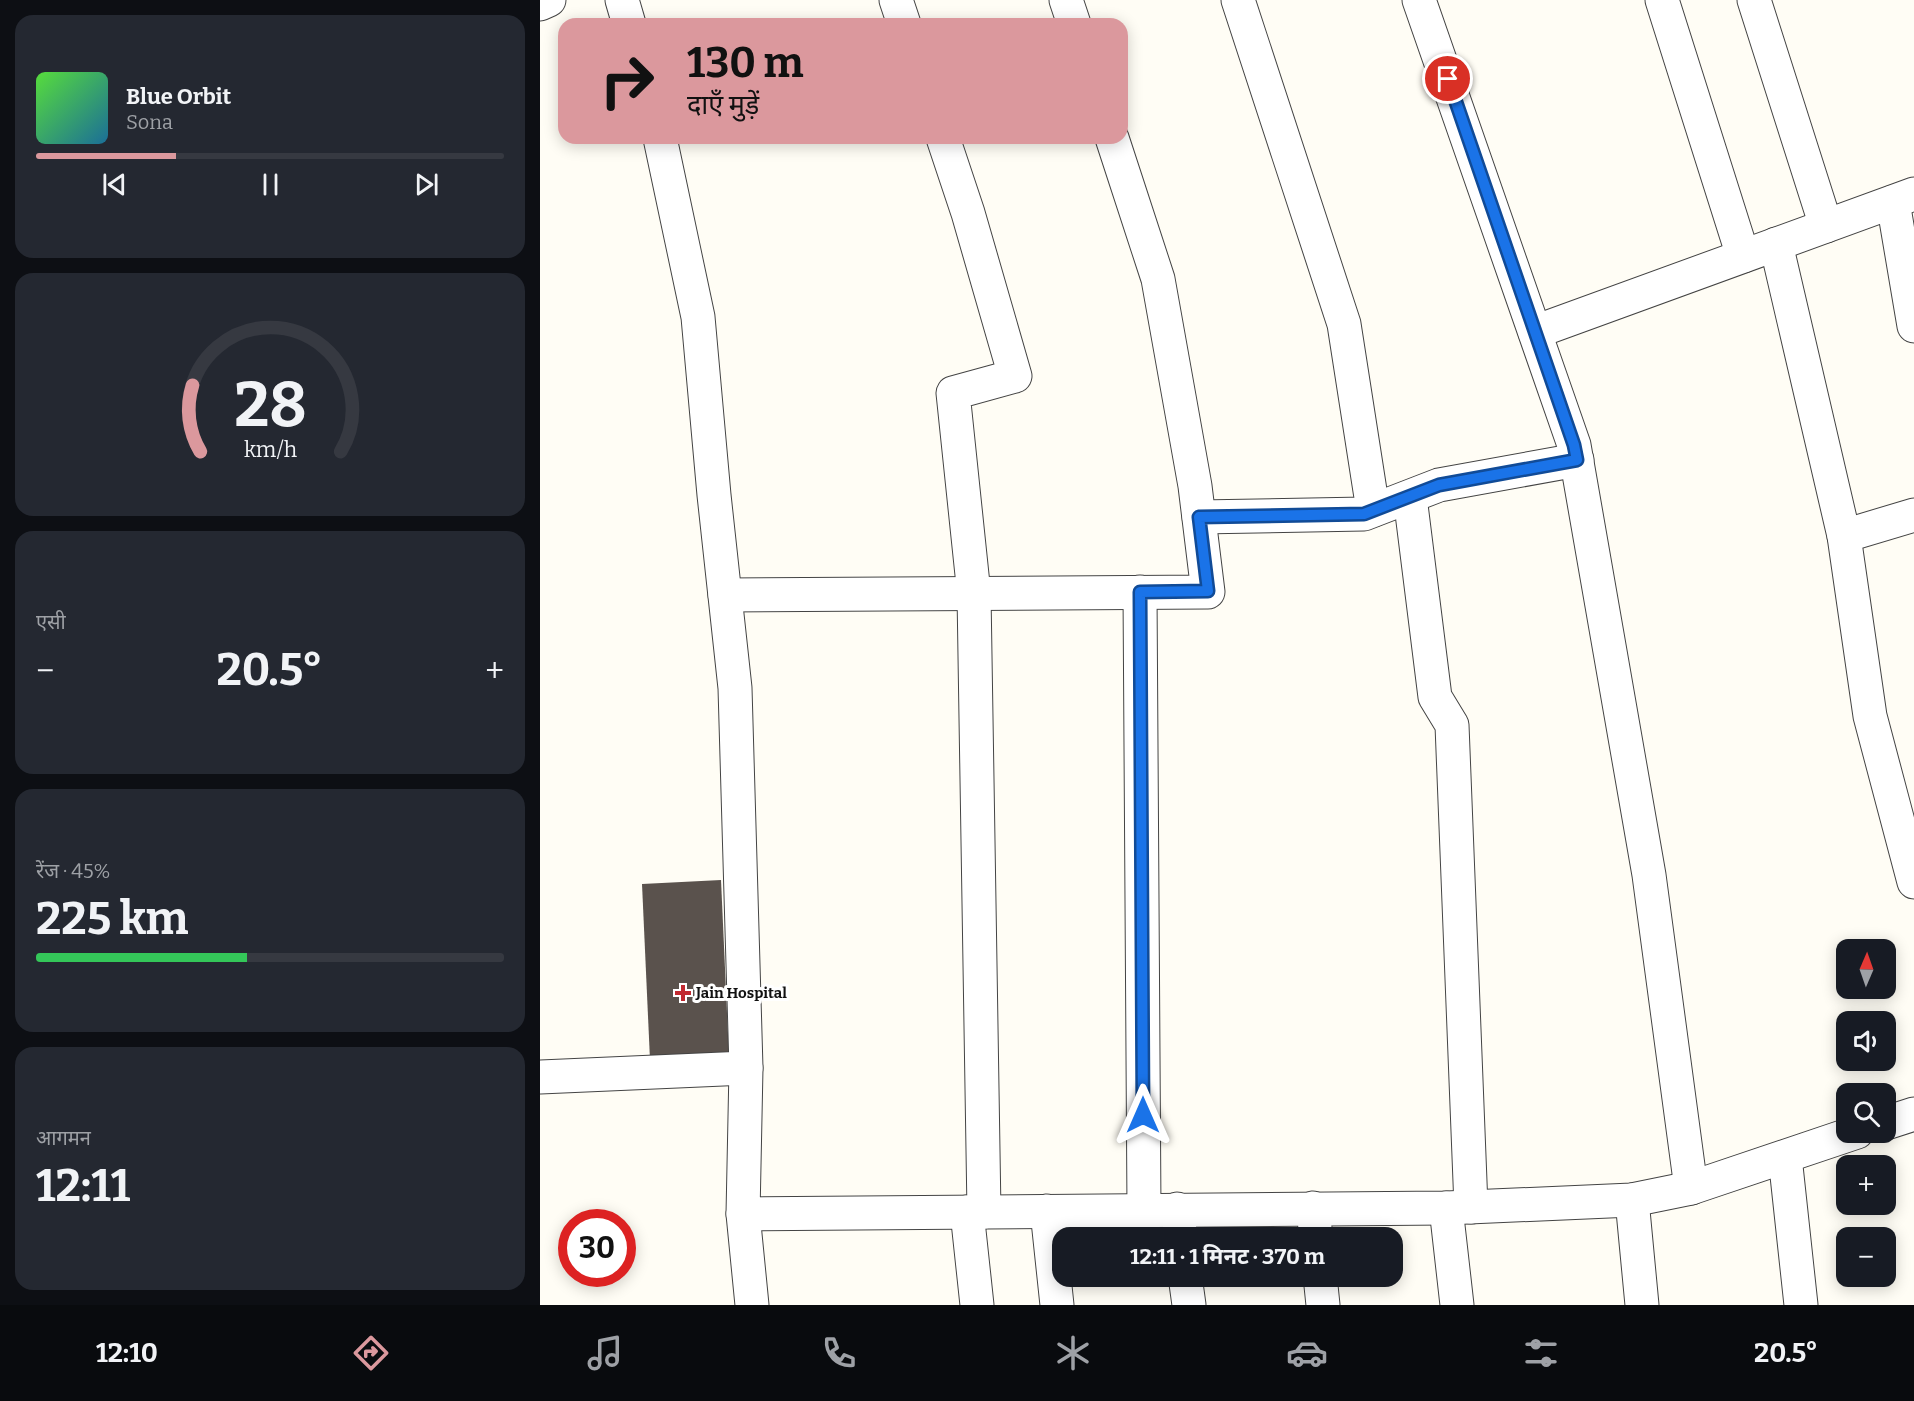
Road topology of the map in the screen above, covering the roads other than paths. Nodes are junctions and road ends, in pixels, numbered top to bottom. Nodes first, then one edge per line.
1 (549, 0) edge
2 (622, 0) edge
3 (896, 0) edge
4 (1066, 0) edge
5 (1238, 0) edge
6 (1419, 0) edge
7 (1662, 0) edge
8 (1754, 0) edge
9 (540, 4) edge
10 (627, 18) edge
11 (902, 18) edge
12 (1072, 18) edge
13 (661, 144) edge
14 (944, 144) edge
15 (1114, 144) edge
16 (1904, 198) edge
17 (1826, 226) junction
18 (1776, 244) junction
19 (1743, 256) junction
20 (1914, 326) edge
21 (1535, 332) junction
22 (1577, 460) junction
23 (1410, 497) junction
24 (1373, 510) junction
25 (1914, 515) edge
26 (1199, 517) junction
27 (1844, 537) junction
28 (1140, 592) junction
29 (974, 594) junction
30 (725, 595) junction
31 (1914, 882) edge
32 (746, 1068) junction
33 (540, 1077) edge
34 (1914, 1114) edge
35 (1896, 1120) edge
36 (1836, 1139) edge
37 (1785, 1157) junction
38 (1691, 1188) junction
39 (1632, 1200) junction
40 (1458, 1207) junction
41 (1144, 1210) junction
42 (1047, 1211) junction
43 (976, 1212) junction
44 (743, 1214) junction
45 (1179, 1223) edge
46 (1314, 1223) edge
47 (1187, 1287) edge
48 (1321, 1287) edge
49 (752, 1305) edge
50 (977, 1305) edge
51 (1057, 1305) edge
52 (1189, 1305) edge
53 (1323, 1305) edge
54 (1457, 1305) edge
55 (1642, 1305) edge
56 (1801, 1305) edge

1 - 9 street
2 - 10 street
3 - 11 street
4 - 12 street
5 - 24 street
6 - 21 street
7 - 19 street
8 - 17 street
13 - 30 street
14 - 29 street
15 - 26 street
16 - 17 street
16 - 20 street
17 - 18 street
18 - 19 street
18 - 27 street
19 - 21 street
21 - 22 street
22 - 23 street
22 - 38 street
23 - 24 street
23 - 40 street
24 - 26 street
25 - 27 street
26 - 28 street
27 - 31 street
28 - 29 street
28 - 41 street
29 - 30 street
29 - 43 street
30 - 32 street
32 - 33 street
32 - 44 street
34 - 35 street
36 - 37 street
37 - 38 street
37 - 56 street
38 - 39 street
39 - 40 street
39 - 55 street
40 - 46 street
40 - 54 street
41 - 42 street
41 - 45 street
42 - 43 street
42 - 51 street
43 - 44 street
43 - 50 street
44 - 49 street
45 - 46 street
47 - 52 street
48 - 53 street

